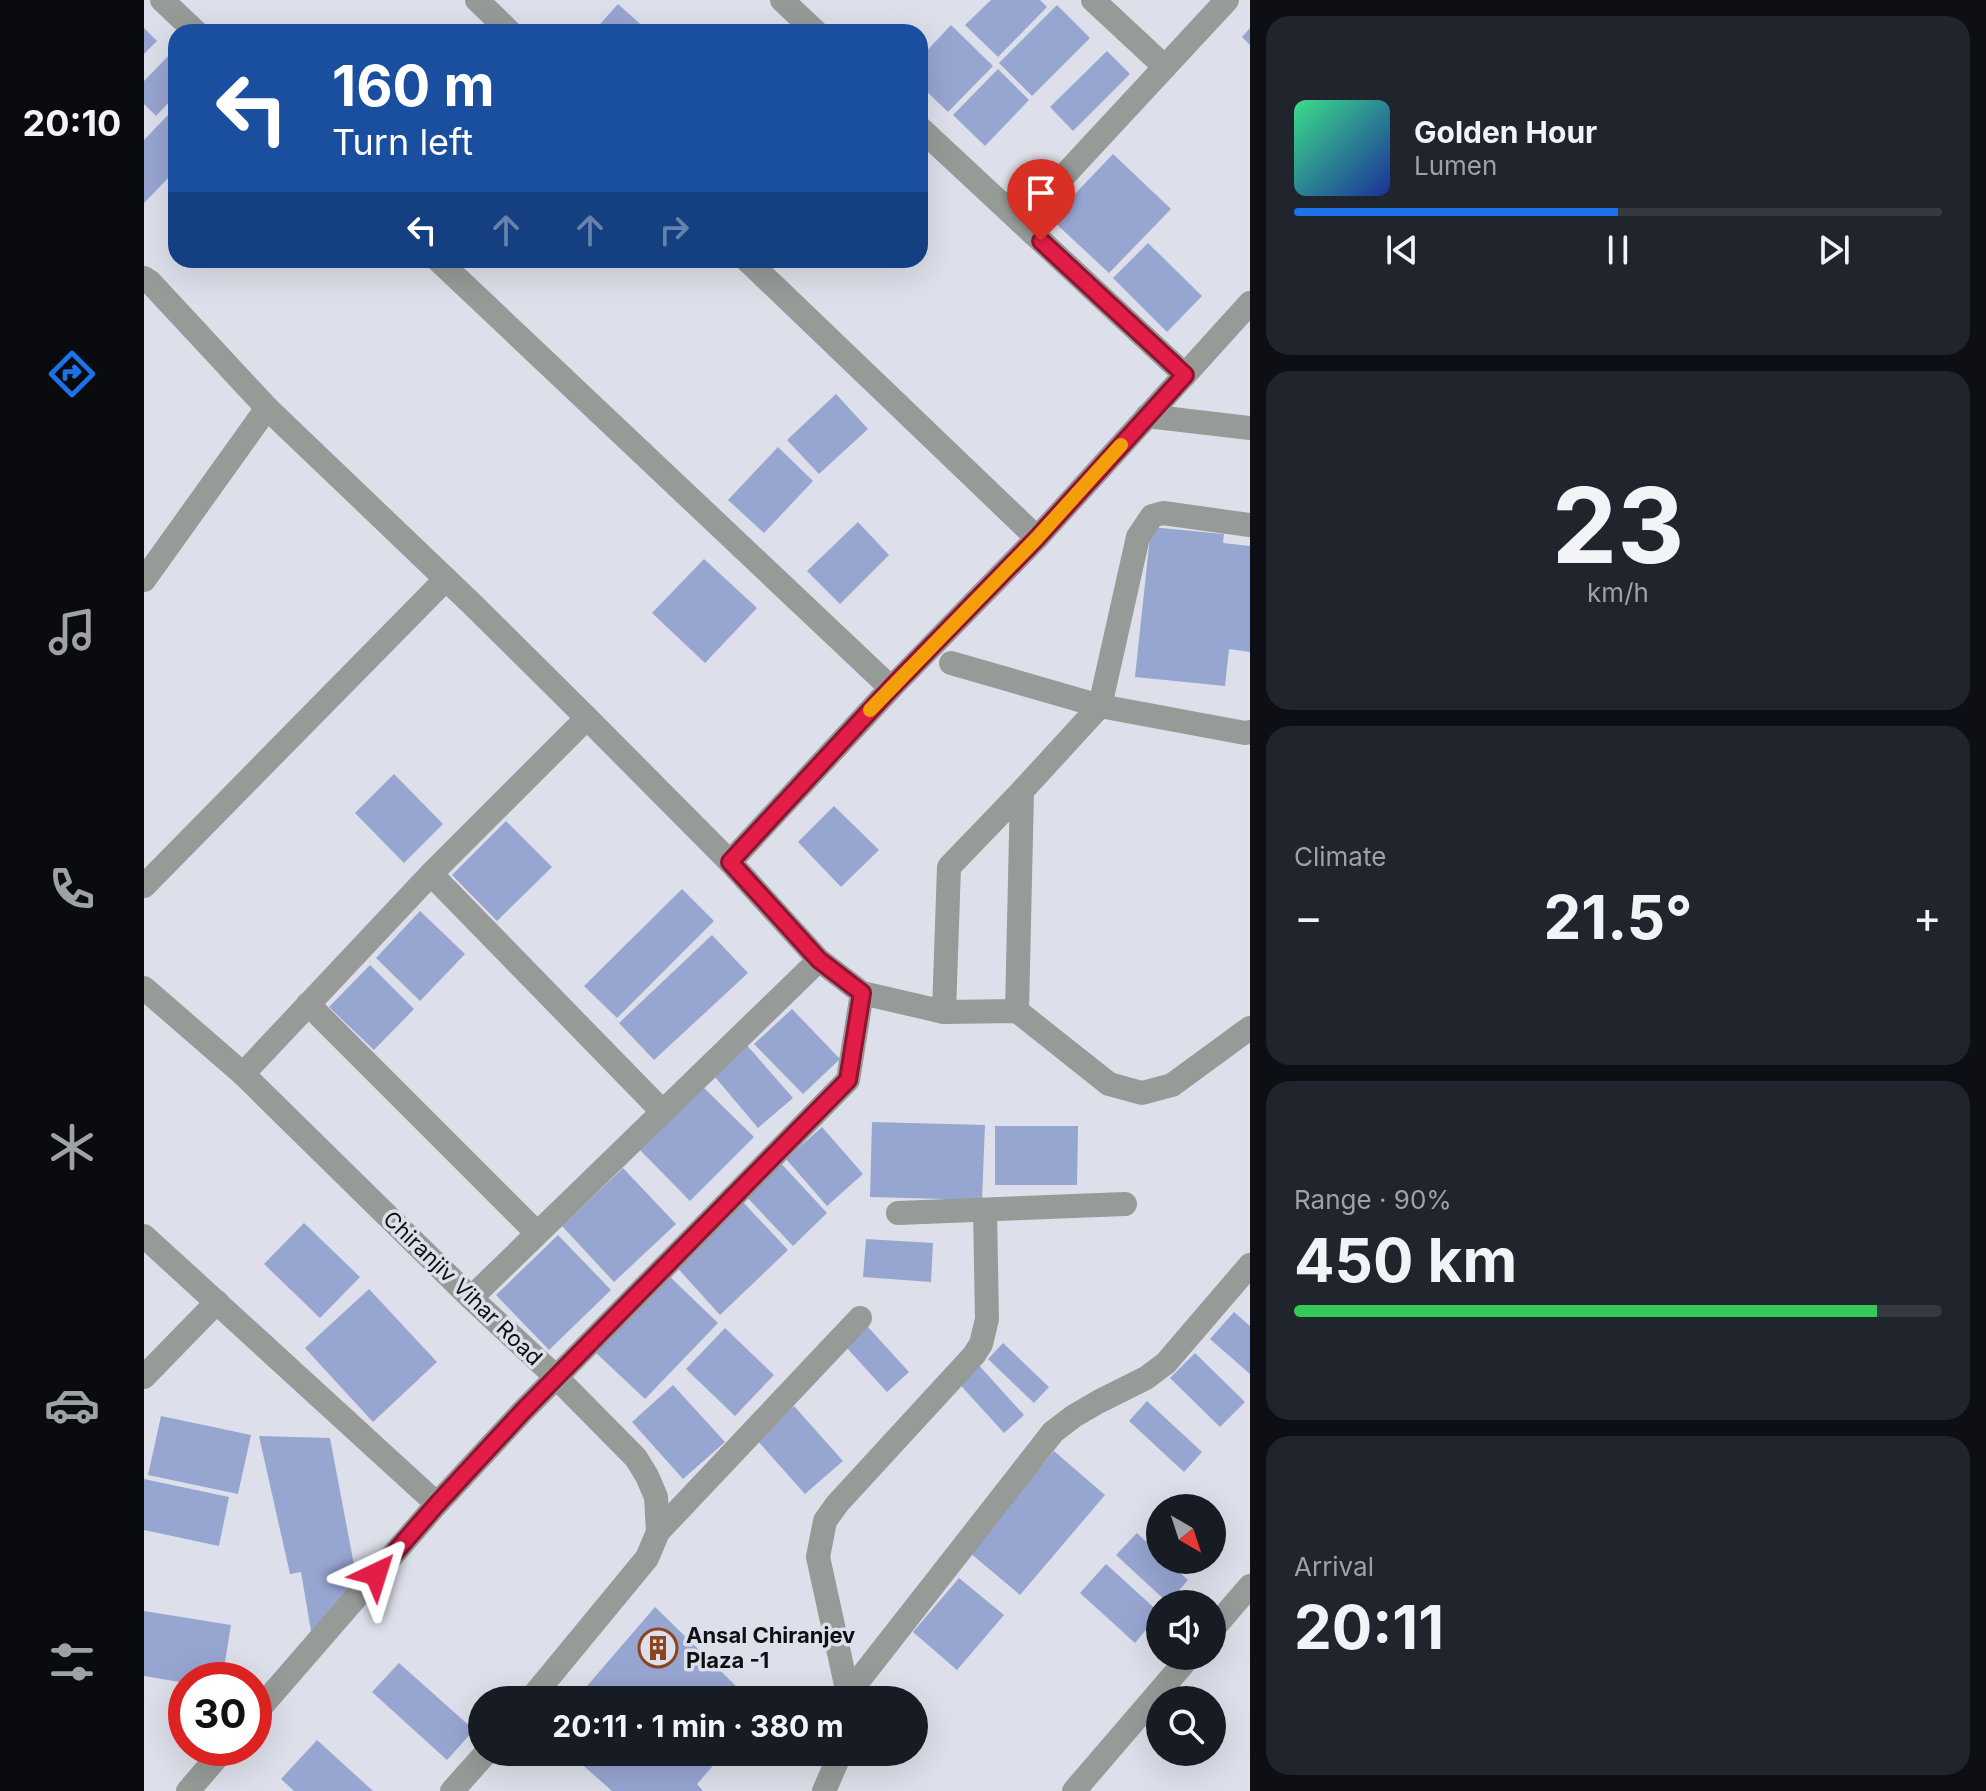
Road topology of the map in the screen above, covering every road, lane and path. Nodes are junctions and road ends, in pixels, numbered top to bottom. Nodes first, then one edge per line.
1 (162, 0) edge
2 (477, 0) edge
3 (782, 0) edge
4 (1093, 0) edge
5 (1227, 0) edge
6 (188, 24) edge
7 (502, 24) edge
8 (808, 24) edge
9 (1165, 67) junction
10 (928, 135) edge
11 (1021, 222) junction
12 (446, 268) edge
13 (755, 268) edge
14 (144, 278) edge
15 (1250, 303) edge
16 (1185, 375) junction
17 (267, 408) junction
18 (1147, 416) junction
19 (1250, 428) edge
20 (1250, 525) edge
21 (1037, 538) junction
22 (446, 579) junction
23 (144, 580) edge
24 (951, 663) dead end
25 (891, 688) junction
26 (1100, 706) junction
27 (587, 718) junction
28 (1250, 732) edge
29 (1022, 791) junction
30 (730, 862) junction
31 (431, 874) junction
32 (144, 886) edge
33 (819, 960) junction
34 (144, 988) edge
35 (862, 993) junction
36 (308, 1004) junction
37 (1017, 1011) junction
38 (944, 1012) junction
39 (1250, 1028) edge
40 (243, 1074) junction
41 (662, 1111) junction
42 (1125, 1204) dead end
43 (985, 1210) junction
44 (898, 1213) dead end
45 (537, 1233) junction
46 (144, 1236) edge
47 (1250, 1265) edge
48 (471, 1298) junction
49 (217, 1302) junction
50 (860, 1318) dead end
51 (144, 1377) edge
52 (557, 1378) junction
53 (437, 1504) junction
54 (658, 1532) junction
55 (1250, 1586) edge
56 (1226, 1614) edge
57 (1178, 1670) edge
58 (542, 1686) edge
59 (846, 1686) edge
60 (857, 1686) edge
61 (272, 1694) edge
62 (210, 1766) edge
63 (477, 1766) edge
64 (835, 1766) edge
65 (461, 1788) edge
66 (188, 1791) edge
67 (824, 1791) edge
68 (1074, 1791) edge

1 - 6 street
2 - 7 street
3 - 8 street
4 - 9 street
5 - 9 street
9 - 11 street
10 - 11 street
11 - 16 street
12 - 25 street
13 - 21 street
14 - 17 street
15 - 16 street
16 - 18 street
17 - 22 street
17 - 23 street
18 - 19 street
18 - 21 street
20 - 26 street
21 - 25 street
22 - 27 street
22 - 32 street
24 - 26 street
25 - 30 street
26 - 28 street
26 - 29 street
27 - 30 street
27 - 31 street
29 - 37 street
29 - 38 street
30 - 33 street
31 - 36 street
31 - 41 street
33 - 35 street
33 - 41 street
34 - 40 street, Chiranjiv Vihar Road
35 - 38 street
35 - 52 street
36 - 40 street
36 - 45 street
37 - 38 street
37 - 39 street
40 - 48 street, Chiranjiv Vihar Road
41 - 45 street
42 - 43 street
43 - 44 street
43 - 59 street
45 - 48 street
46 - 49 street
47 - 60 street
48 - 52 street, Chiranjiv Vihar Road
49 - 51 street
49 - 53 street
50 - 54 street
52 - 53 street
52 - 54 street, Chiranjiv Vihar Road
53 - 61 street
54 - 58 street
55 - 56 street
57 - 68 street
62 - 66 street
63 - 65 street
64 - 67 street

